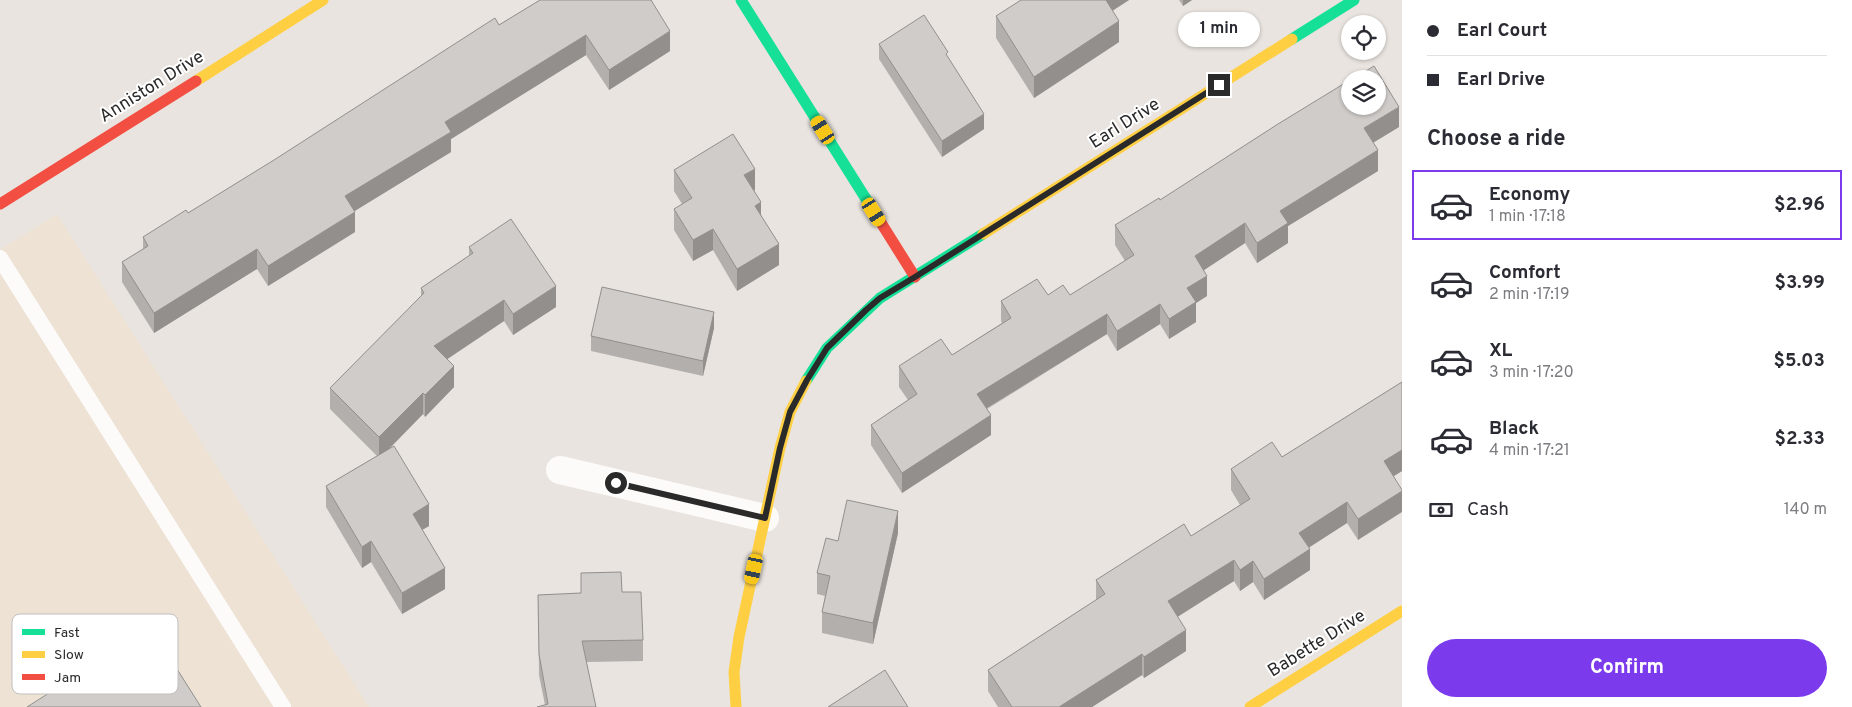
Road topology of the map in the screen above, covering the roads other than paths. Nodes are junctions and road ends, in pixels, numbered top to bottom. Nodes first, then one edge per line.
1 (323, 0) edge
2 (740, 0) edge
3 (1354, 0) edge
4 (0, 204) edge
5 (0, 258) edge
6 (915, 277) junction
7 (560, 470) dead end
8 (765, 518) junction
9 (1402, 611) edge
10 (283, 707) edge
11 (736, 707) edge
12 (1250, 707) edge

1 - 4 street, Anniston Drive
2 - 6 street
3 - 6 street, Earl Drive
5 - 10 lane
6 - 8 street, Earl Drive
7 - 8 street
8 - 11 street, Earl Drive
9 - 12 street, Babette Drive

